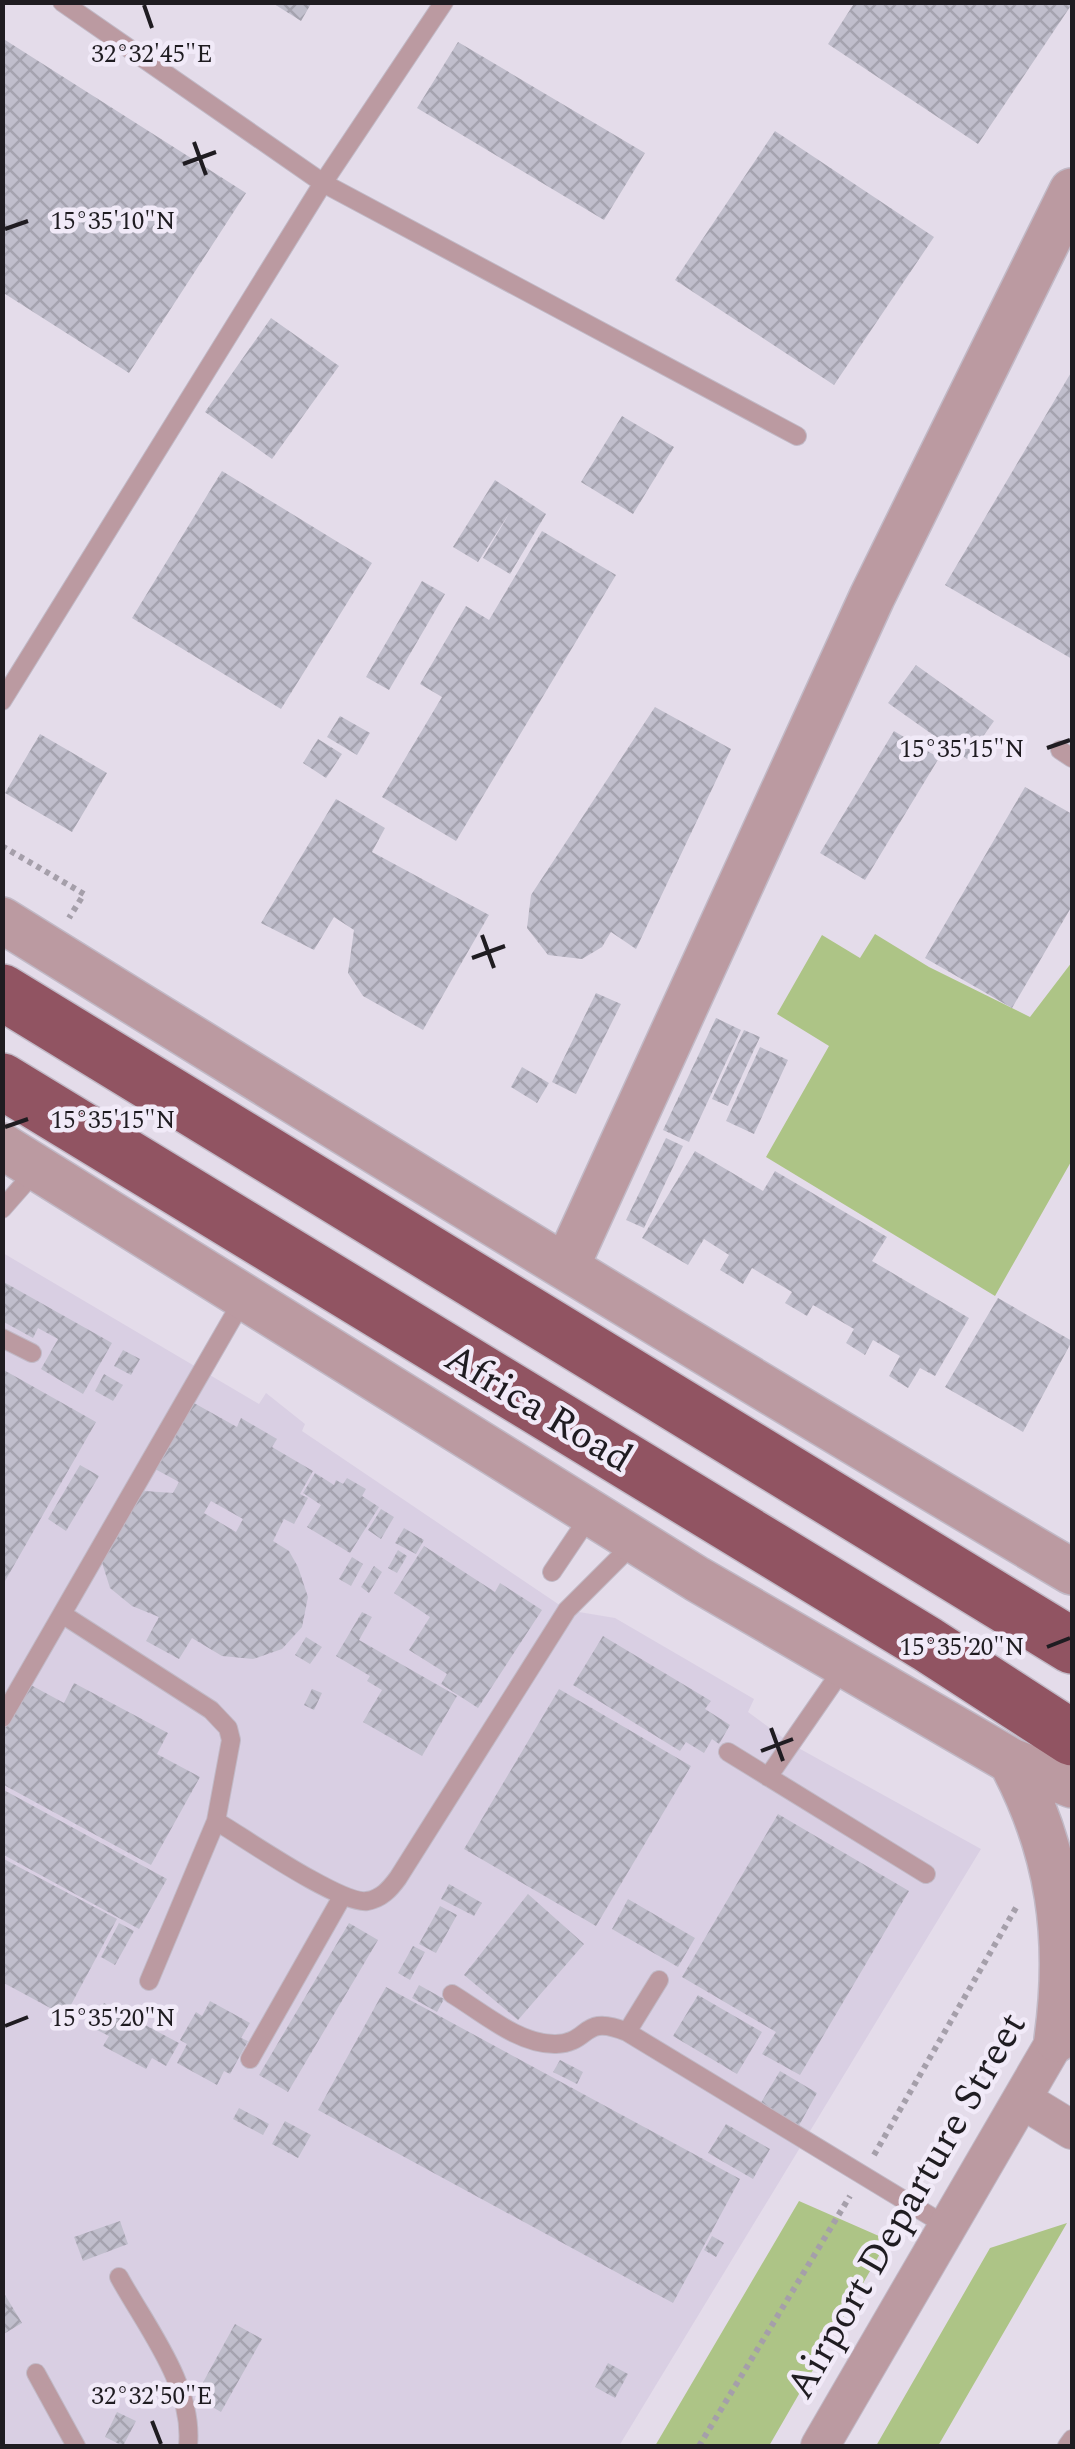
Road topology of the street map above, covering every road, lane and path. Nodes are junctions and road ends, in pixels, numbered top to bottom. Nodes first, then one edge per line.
1 (62, 2) edge
2 (444, 2) edge
3 (323, 183) junction
4 (1072, 190) edge
5 (798, 436) dead end
6 (2, 701) edge
7 (2, 846) edge
8 (84, 894) dead end
9 (2, 920) edge
10 (2, 992) edge
11 (2, 1082) edge
12 (20, 1157) edge
13 (2, 1209) edge
14 (567, 1265) junction
15 (245, 1296) junction
16 (2, 1338) edge
17 (32, 1353) dead end
18 (591, 1513) junction
19 (636, 1541) junction
20 (552, 1572) dead end
21 (1072, 1572) edge
22 (62, 1614) junction
23 (1072, 1646) edge
24 (844, 1667) junction
25 (2, 1718) edge
26 (1072, 1738) edge
27 (728, 1752) dead end
28 (1010, 1761) junction
29 (768, 1776) junction
30 (1072, 1784) edge
31 (216, 1820) junction
32 (926, 1874) dead end
33 (342, 1896) junction
34 (658, 1980) dead end
35 (149, 1981) dead end
36 (452, 1994) dead end
37 (1065, 2025) edge
38 (626, 2032) junction
39 (250, 2059) dead end
40 (1023, 2100) junction
41 (1072, 2130) edge
42 (951, 2228) junction
43 (118, 2278) dead end
44 (36, 2373) dead end
45 (1072, 2439) edge
46 (76, 2446) edge
47 (188, 2446) edge
48 (820, 2446) edge
49 (1067, 2446) edge

1 - 3 lane
2 - 3 lane
3 - 5 lane
3 - 6 lane
4 - 14 street
7 - 8 path
9 - 14 street
10 - 23 highway, Africa Road
11 - 26 highway, Africa Road
12 - 13 lane
12 - 15 street, Africa Road
14 - 21 street
15 - 18 street, Africa Road
15 - 22 lane
16 - 17 lane
18 - 19 street, Africa Road
18 - 20 lane
19 - 24 street, Africa Road
19 - 33 lane
22 - 25 lane
22 - 31 lane
24 - 28 street, Africa Road
24 - 29 lane
27 - 29 lane
28 - 30 street, Africa Road
28 - 37 street
29 - 32 lane
31 - 33 lane
31 - 35 lane
33 - 39 lane
34 - 38 lane
36 - 38 lane
37 - 40 street, Airport Departure Street
38 - 42 lane
40 - 41 street
40 - 42 street, Airport Departure Street
42 - 48 street, Airport Departure Street
43 - 47 lane
44 - 46 lane
45 - 49 lane

